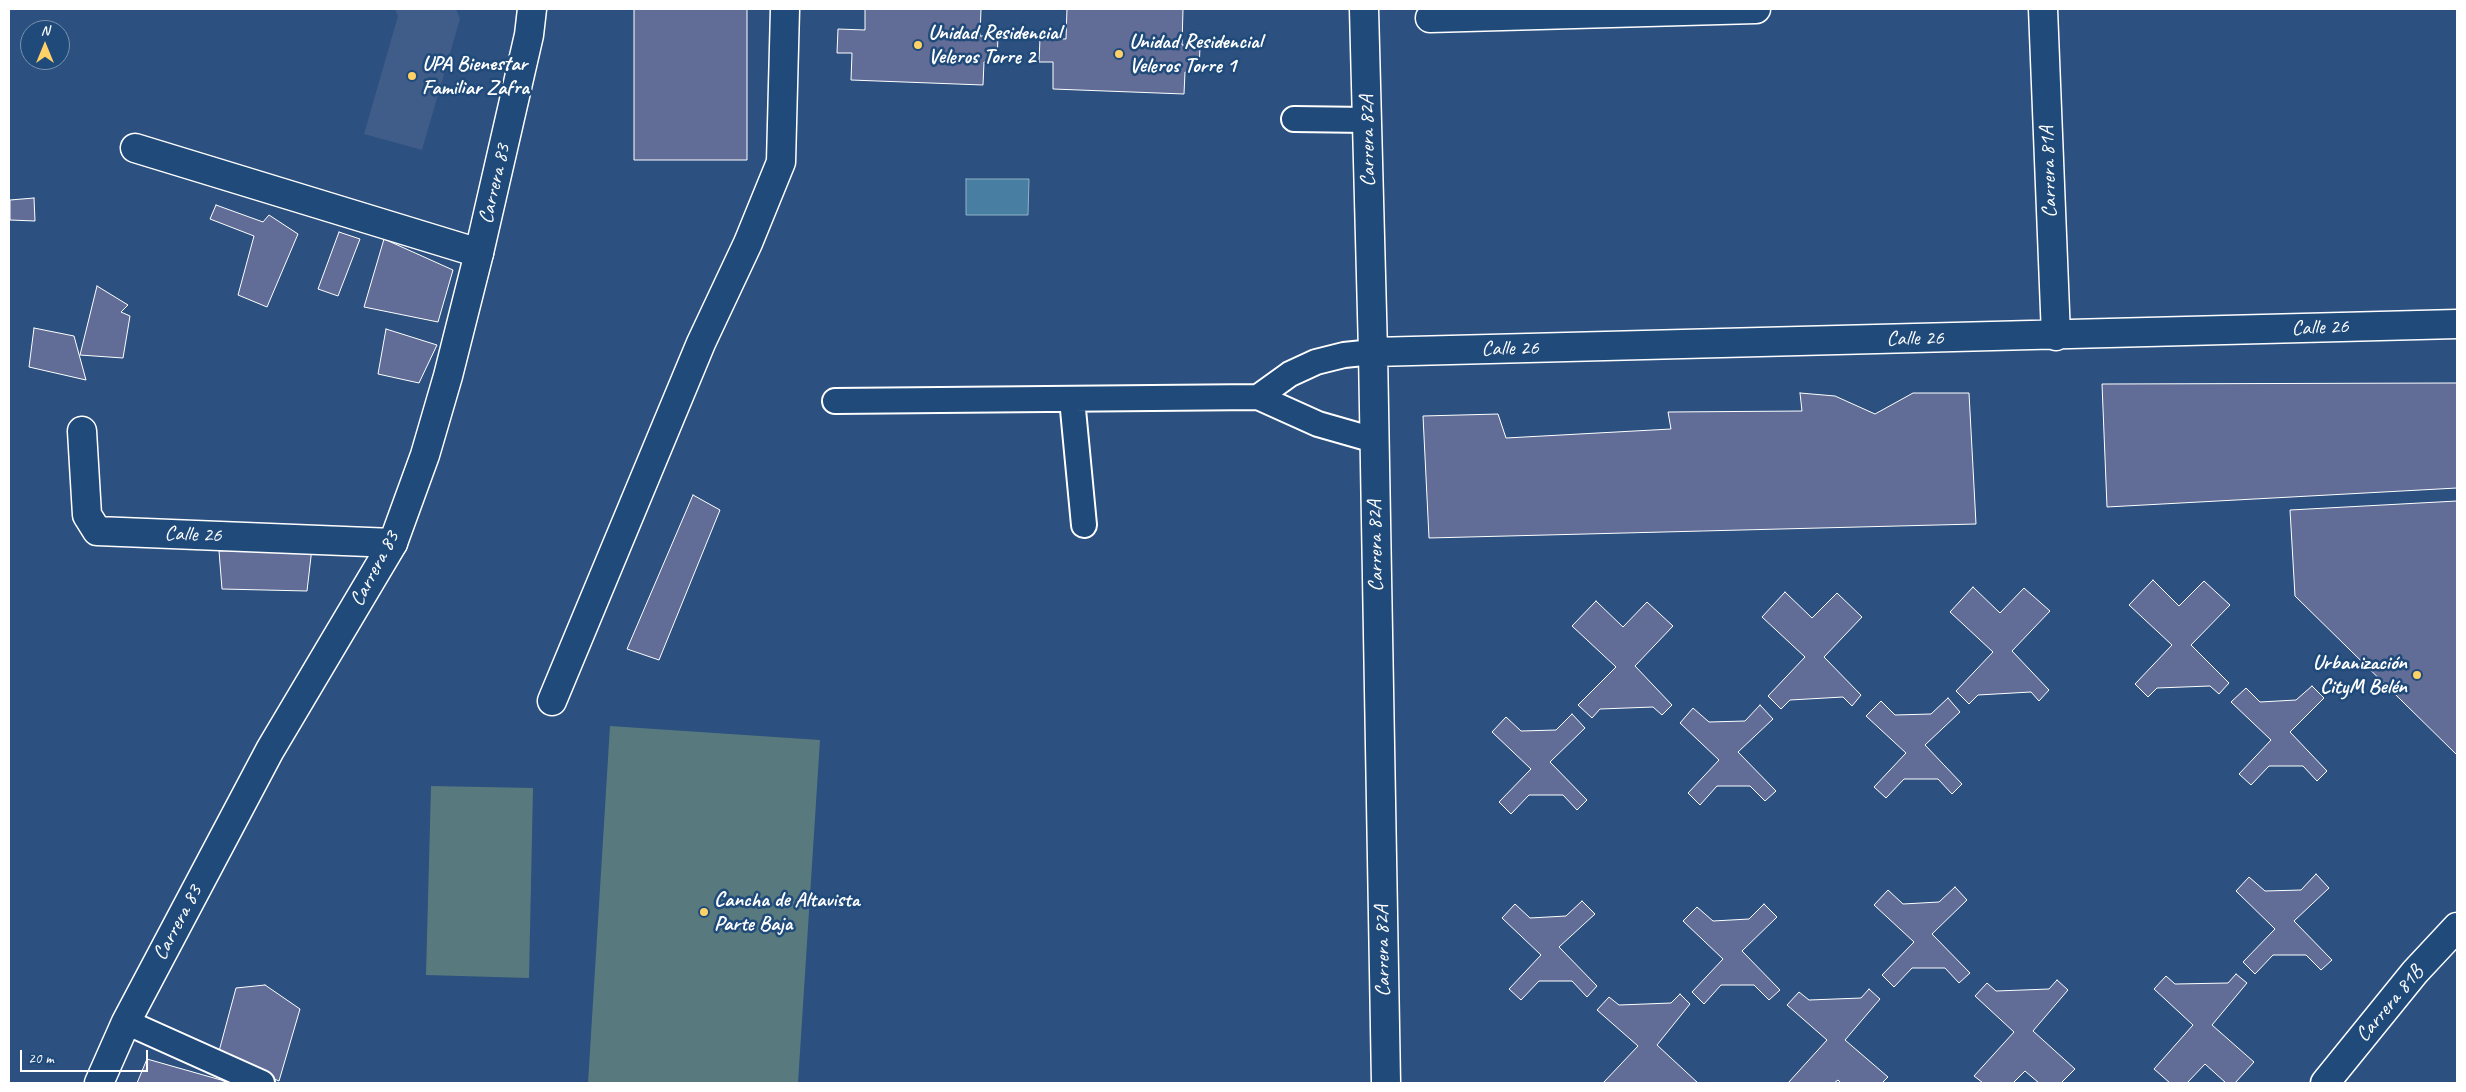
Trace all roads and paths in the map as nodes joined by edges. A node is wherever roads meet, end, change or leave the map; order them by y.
1 (532, 9) edge
2 (785, 9) edge
3 (1364, 9) edge
4 (1756, 9) edge
5 (2043, 9) edge
6 (1430, 18) dead end
7 (1294, 120) dead end
8 (1367, 120) junction
9 (135, 148) dead end
10 (479, 253) junction
11 (2457, 324) edge
12 (2056, 336) junction
13 (1373, 352) junction
14 (1258, 397) junction
15 (1072, 399) junction
16 (835, 401) dead end
17 (82, 431) dead end
18 (1374, 440) junction
19 (1084, 525) dead end
20 (392, 543) junction
21 (552, 701) dead end
22 (2457, 927) edge
23 (126, 1022) junction
24 (99, 1083) edge
25 (262, 1083) edge
26 (1386, 1083) edge
27 (2325, 1083) edge

1 - 10 street, Carrera 83
2 - 21 street
3 - 8 street, Carrera 82A
4 - 6 street
5 - 12 street, Carrera 81A
7 - 8 lane
8 - 13 street, Carrera 82A
9 - 10 street
10 - 20 street, Carrera 83
11 - 12 street, Calle 26
12 - 13 street, Calle 26
13 - 14 lane
13 - 18 street, Carrera 82A
14 - 15 lane
14 - 18 lane
15 - 16 lane
15 - 19 lane
17 - 20 street, Calle 26
18 - 26 street, Carrera 82A
20 - 23 street, Carrera 83
22 - 27 street, Carrera 81B
23 - 24 street, Carrera 83
23 - 25 lane

